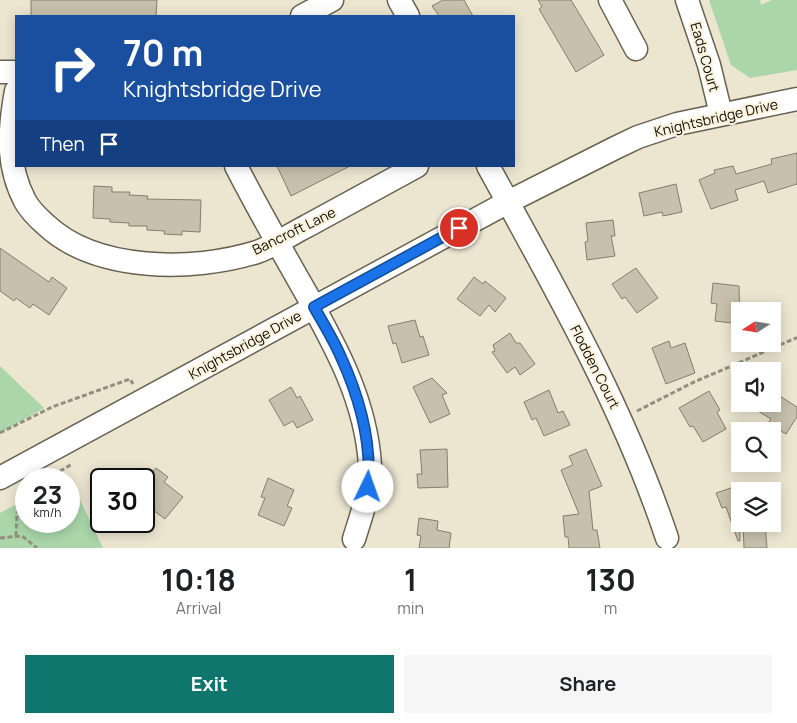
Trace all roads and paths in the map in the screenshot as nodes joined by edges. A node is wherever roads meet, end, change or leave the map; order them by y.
1 (332, 0) edge
2 (399, 0) edge
3 (610, 0) edge
4 (687, 0) edge
5 (304, 15) edge
6 (407, 15) edge
7 (636, 49) dead end
8 (0, 72) edge
9 (15, 72) edge
10 (15, 97) edge
11 (797, 99) edge
12 (721, 114) junction
13 (237, 167) edge
14 (415, 167) edge
15 (489, 167) edge
16 (508, 202) junction
17 (277, 241) junction
18 (314, 307) junction
19 (797, 339) edge
20 (621, 419) junction
21 (0, 478) edge
22 (16, 533) edge
23 (16, 536) junction
24 (0, 538) edge
25 (667, 538) dead end
26 (354, 539) dead end
27 (37, 548) edge

1 - 5 street
2 - 6 street
3 - 7 street
4 - 12 street, Eads Court
8 - 9 street
10 - 17 street, Bancroft Lane
11 - 12 street, Knightsbridge Drive
12 - 16 street, Knightsbridge Drive
13 - 17 street
14 - 17 street, Bancroft Lane
15 - 16 street, Flodden Court
16 - 18 street, Knightsbridge Drive
16 - 20 street, Flodden Court
17 - 18 street
18 - 21 street, Knightsbridge Drive
18 - 26 street
19 - 20 path
20 - 25 street, Flodden Court
22 - 23 path
23 - 24 path
23 - 27 path

